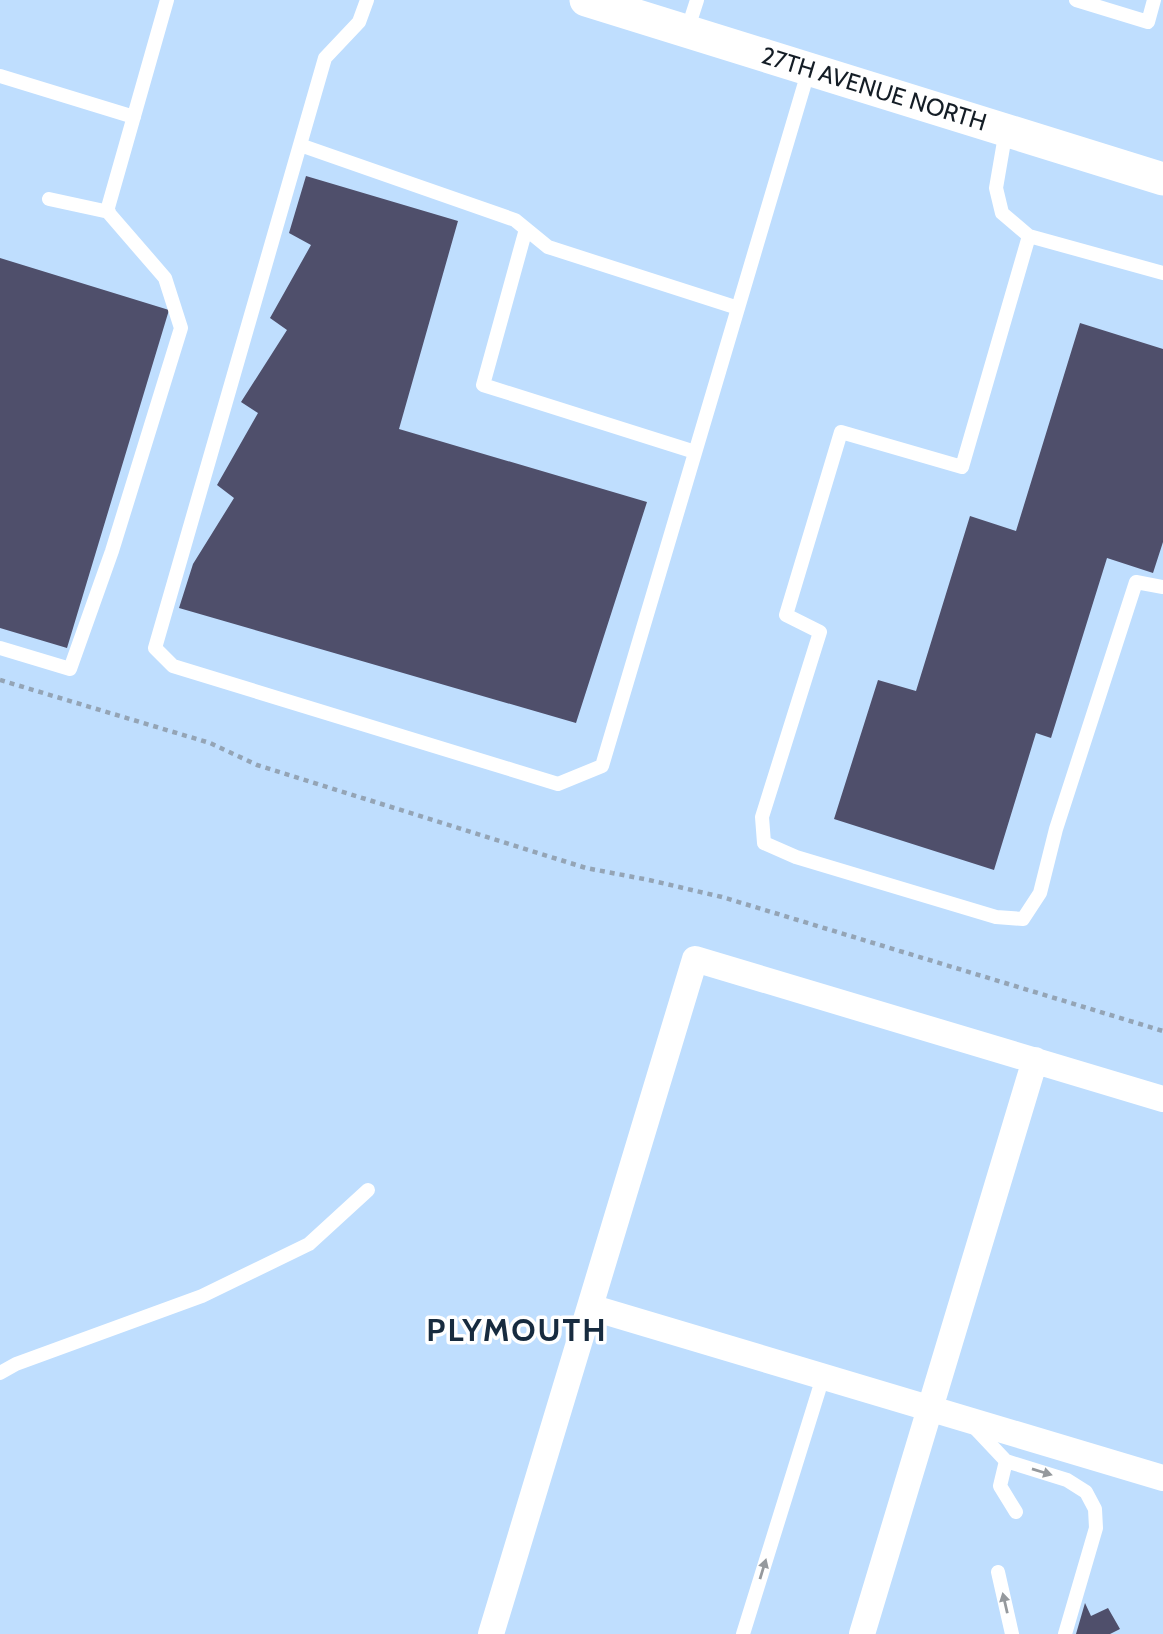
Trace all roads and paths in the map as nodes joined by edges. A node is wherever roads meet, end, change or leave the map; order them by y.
1 (167, 0) edge
2 (367, 0) edge
3 (586, 0) edge
4 (1076, 0) edge
5 (1154, 0) edge
6 (692, 15) edge
7 (809, 69) junction
8 (0, 76) edge
9 (134, 117) junction
10 (1006, 130) junction
11 (300, 145) junction
12 (1163, 179) edge
13 (49, 199) dead end
14 (108, 212) junction
15 (526, 229) junction
16 (1029, 236) junction
17 (1163, 273) edge
18 (738, 308) junction
19 (695, 452) junction
20 (1163, 587) edge
21 (0, 648) edge
22 (0, 680) edge
23 (1163, 1031) edge
24 (1035, 1060) junction
25 (1163, 1099) edge
26 (368, 1190) dead end
27 (590, 1307) junction
28 (0, 1373) edge
29 (822, 1377) junction
30 (932, 1409) junction
31 (969, 1420) junction
32 (1006, 1461) junction
33 (1163, 1478) edge
34 (1016, 1512) dead end
35 (998, 1572) dead end
36 (491, 1634) edge
37 (743, 1634) edge
38 (862, 1634) edge
39 (1012, 1634) edge
40 (1065, 1634) edge

1 - 9 lane
2 - 11 lane
3 - 6 street, 27TH AVENUE NORTH
4 - 5 lane
6 - 7 street, 27TH AVENUE NORTH
7 - 10 street, 27TH AVENUE NORTH
7 - 18 lane
8 - 9 lane
9 - 14 lane
10 - 12 street, 27TH AVENUE NORTH
10 - 16 lane
11 - 15 lane
11 - 19 lane
13 - 14 lane
14 - 21 lane
15 - 18 lane
15 - 19 lane
16 - 17 lane
16 - 20 lane
18 - 19 lane
22 - 23 path
24 - 25 street
24 - 27 street
24 - 30 street
26 - 28 lane
27 - 29 street
27 - 36 street
29 - 30 street
37 -> 29 lane
30 - 31 street
30 - 38 street
31 - 32 lane
31 - 33 street
32 - 34 lane
32 -> 40 lane
39 -> 35 lane

